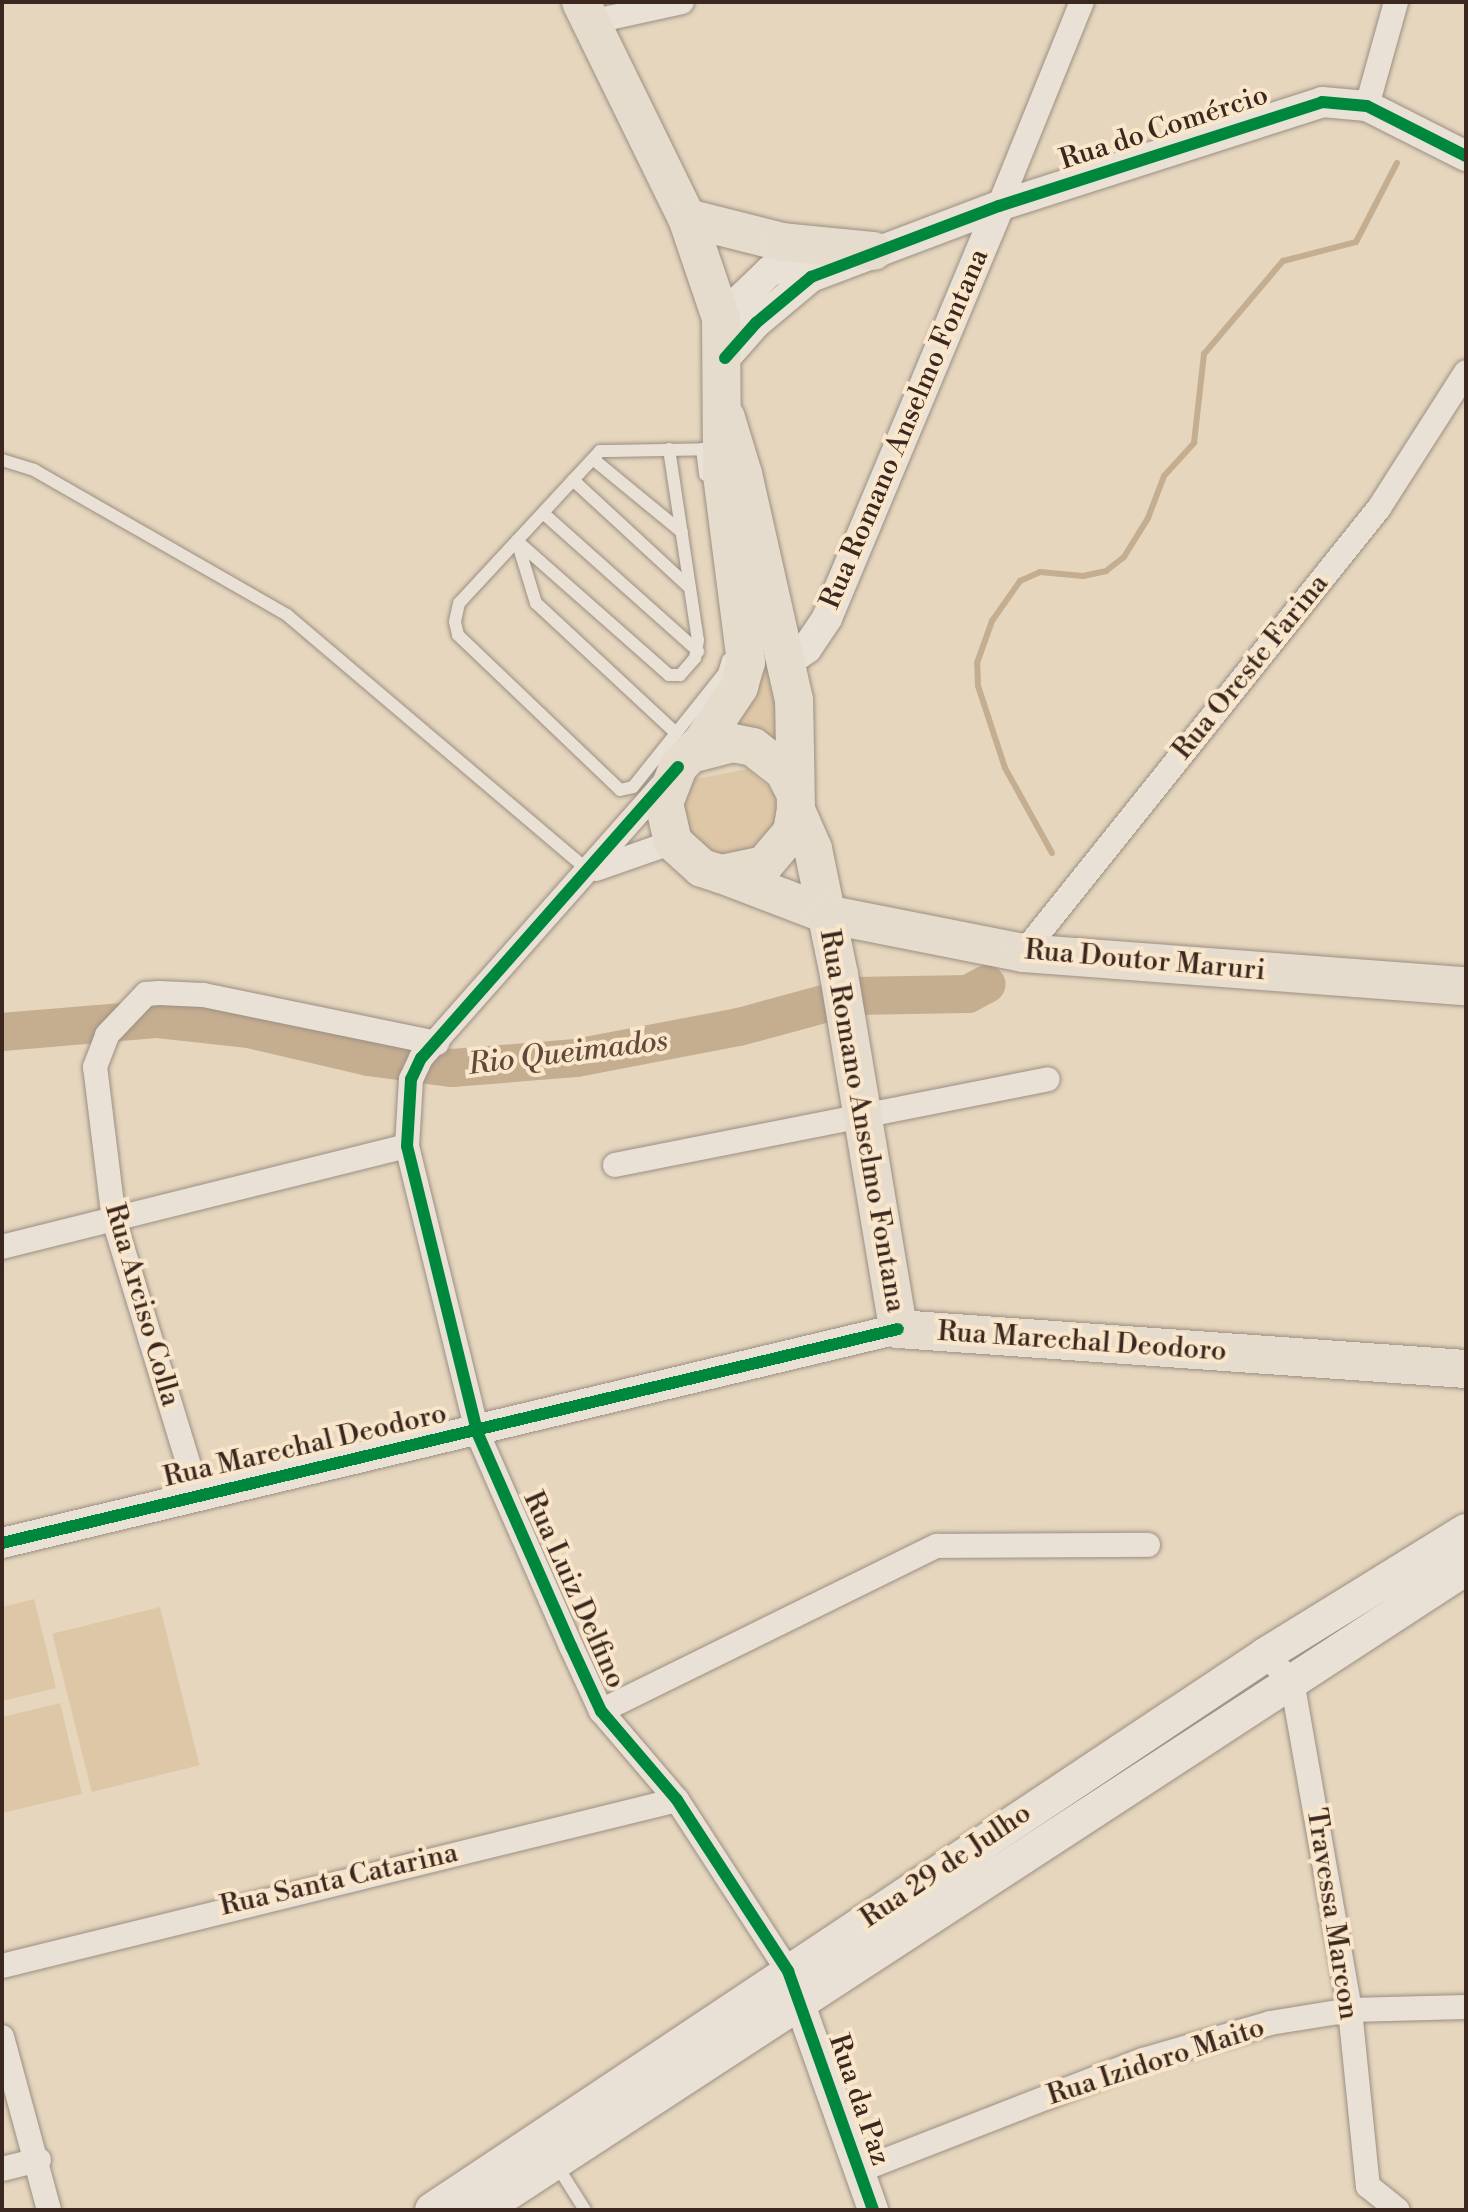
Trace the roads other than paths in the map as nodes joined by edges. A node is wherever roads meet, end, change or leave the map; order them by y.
1 (682, 2) edge
2 (1082, 2) edge
3 (1396, 2) edge
4 (586, 12) edge
5 (1367, 106) junction
6 (1466, 156) edge
7 (999, 206) junction
8 (687, 218) junction
9 (874, 251) junction
10 (721, 318) junction
11 (725, 358) junction
12 (1466, 372) edge
13 (717, 439) junction
14 (669, 449) junction
15 (593, 459) junction
16 (2, 460) edge
17 (573, 480) junction
18 (707, 493) dead end
19 (543, 513) junction
20 (682, 532) junction
21 (517, 541) junction
22 (690, 588) junction
23 (698, 651) junction
24 (752, 656) junction
25 (683, 751) junction
26 (794, 800) junction
27 (673, 842) junction
28 (590, 872) junction
29 (721, 874) junction
30 (826, 914) junction
31 (1023, 953) junction
32 (1466, 986) edge
33 (423, 1060) junction
34 (1048, 1079) dead end
35 (864, 1116) junction
36 (407, 1146) junction
37 (615, 1165) dead end
38 (114, 1221) junction
39 (2, 1247) edge
40 (898, 1329) junction
41 (1466, 1369) edge
42 (477, 1432) junction
43 (198, 1495) junction
44 (1466, 1531) edge
45 (2, 1543) edge
46 (1148, 1545) dead end
47 (1466, 1568) edge
48 (1265, 1655) junction
49 (1292, 1681) junction
50 (601, 1711) junction
51 (677, 1800) junction
52 (2, 1966) edge
53 (788, 1971) junction
54 (800, 2005) junction
55 (1466, 2007) edge
56 (1350, 2010) junction
57 (2, 2037) edge
58 (546, 2150) junction
59 (39, 2160) junction
60 (2, 2169) edge
61 (858, 2171) junction
62 (49, 2210) edge
63 (432, 2210) edge
64 (482, 2210) edge
65 (585, 2210) edge
66 (873, 2210) edge
67 (1398, 2210) edge

1 - 4 street
2 - 7 street, Rua Romano Anselmo Fontana
3 - 5 street
4 - 8 main road
5 - 6 street, Rua do Comércio
5 - 7 street, Rua do Comércio
7 - 9 street, Rua do Comércio
7 - 24 street, Rua Romano Anselmo Fontana
8 - 9 main road
8 - 10 main road
9 - 10 street
9 - 11 street
10 - 11 main road
11 - 13 main road
12 - 31 street, Rua Oreste Farina
13 - 14 lane
13 - 18 lane
13 - 24 main road
14 - 15 lane
14 - 20 lane
15 - 17 lane
15 - 20 lane
16 - 28 lane
17 - 19 lane
17 - 22 lane
19 - 21 lane
19 - 23 lane
20 - 22 lane
21 - 23 lane
21 - 25 lane
21 - 25 lane
22 - 23 lane
24 - 25 main road
24 - 26 main road
25 - 26 main road
25 - 27 main road
25 - 28 street
26 - 29 main road
26 - 30 main road
27 - 28 street
27 - 29 main road
28 - 33 street
29 - 30 main road, Rua Doutor Maruri
30 - 31 main road, Rua Doutor Maruri
30 - 35 main road, Rua Romano Anselmo Fontana
31 - 32 main road, Rua Doutor Maruri
33 - 36 street, Rua Luiz Delfino
33 - 38 street, Rua Arciso Colla
34 - 35 street
35 - 37 street
35 - 40 main road, Rua Romano Anselmo Fontana
36 - 38 street
36 - 42 street, Rua Luiz Delfino
38 - 39 street
38 - 43 street, Rua Arciso Colla
40 - 41 main road, Rua Marechal Deodoro
40 - 42 street, Rua Marechal Deodoro
42 - 43 street, Rua Marechal Deodoro
42 - 50 street, Rua Luiz Delfino
43 - 45 street, Rua Marechal Deodoro
44 - 48 main road, Rua 29 de Julho
46 - 50 street
47 - 49 main road, Rua 29 de Julho
48 - 49 street
48 - 53 main road, Rua 29 de Julho
49 - 54 main road, Rua 29 de Julho
49 - 56 street, Travessa Marcon
50 - 51 street, Rua Luiz Delfino
51 - 52 street, Rua Santa Catarina
51 - 53 street, Rua Luiz Delfino
53 - 54 street, Rua Luiz Delfino
53 - 58 main road, Rua 29 de Julho
54 - 58 main road, Rua 29 de Julho
54 - 61 street, Rua da Paz
55 - 56 street, Rua Izidoro Maito
56 - 61 street, Rua Izidoro Maito
56 - 67 street, Travessa Marcon
57 - 59 street
58 - 63 main road, Rua 29 de Julho
58 - 64 main road, Rua 29 de Julho
58 - 65 lane
59 - 60 street
59 - 62 street
61 - 66 street, Rua da Paz

